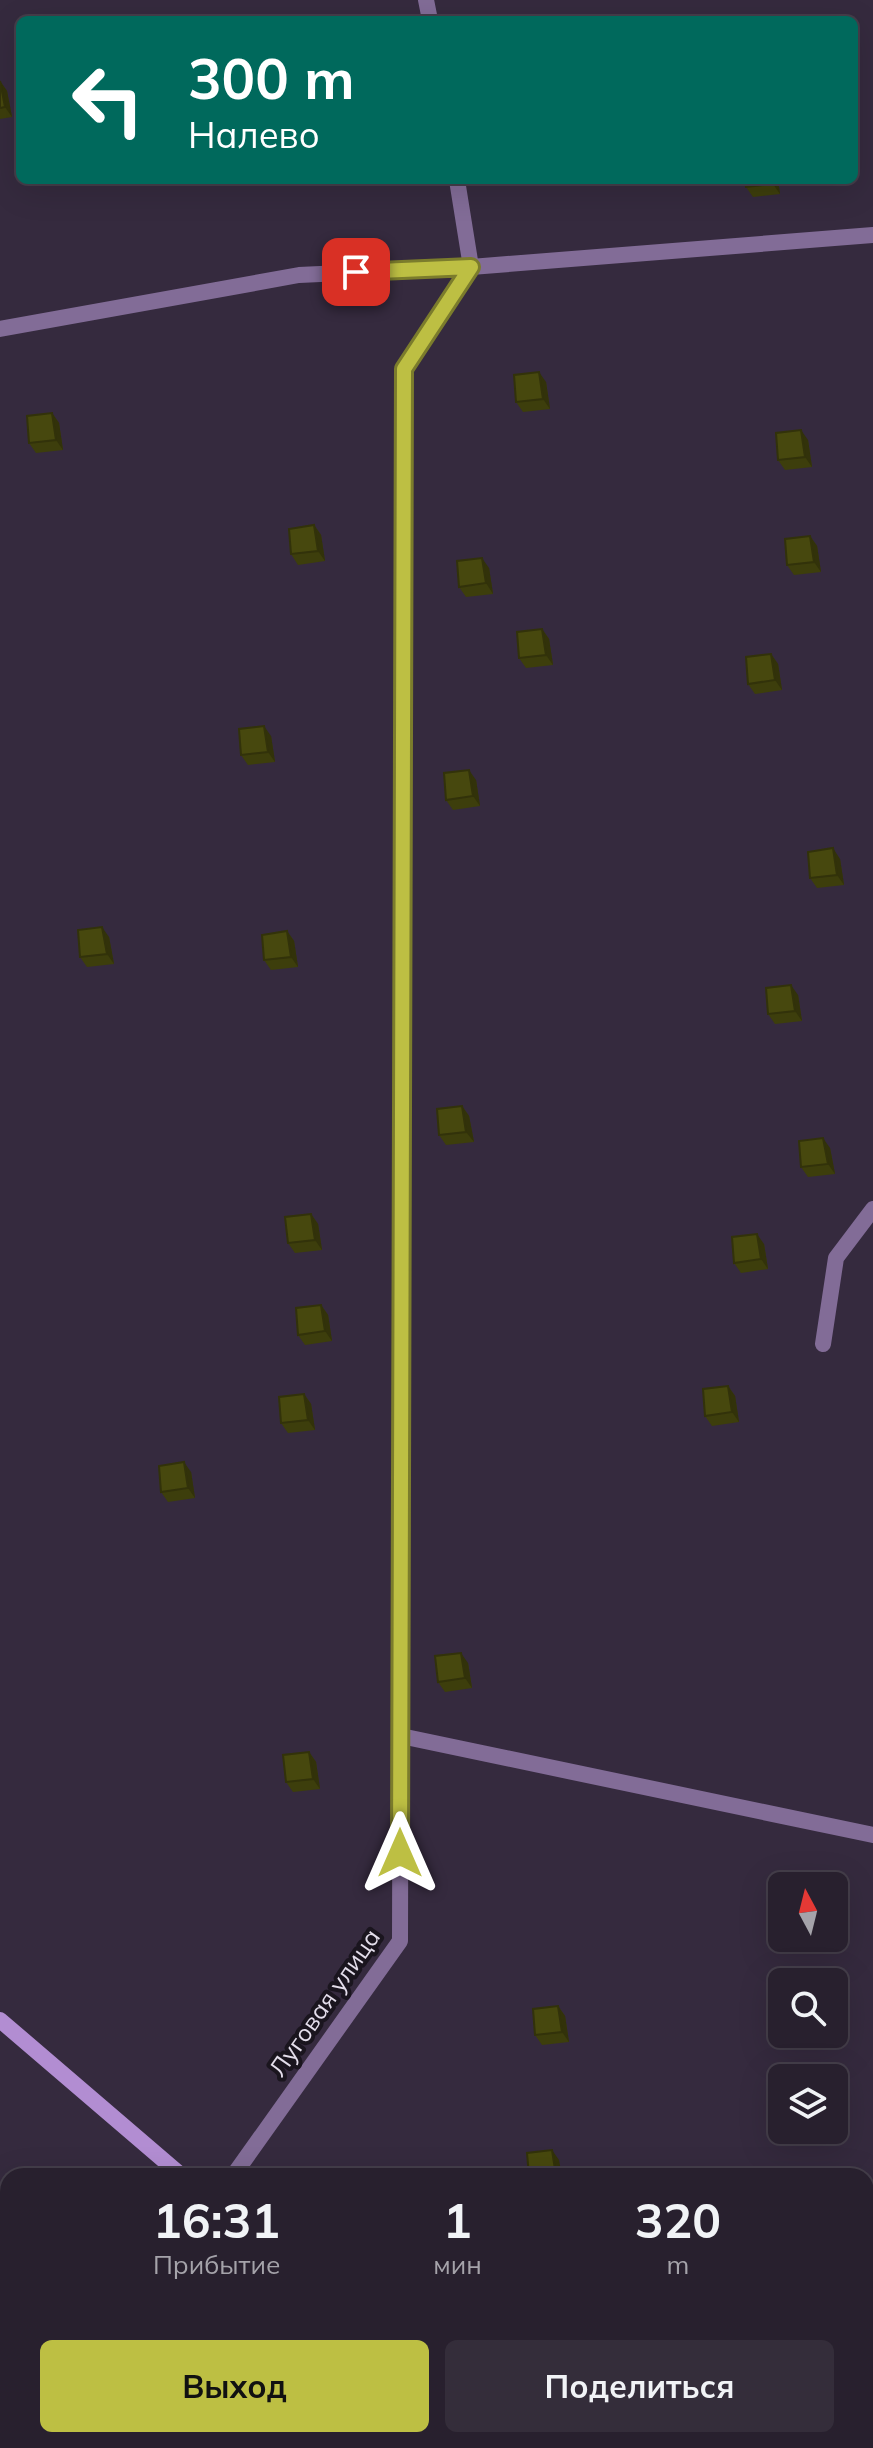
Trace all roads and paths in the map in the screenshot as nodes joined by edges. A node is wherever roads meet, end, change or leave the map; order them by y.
1 (458, 184) edge
2 (873, 235) edge
3 (471, 267) junction
4 (0, 329) edge
5 (873, 1209) edge
6 (823, 1344) dead end
7 (401, 1736) junction
8 (873, 1835) edge
9 (0, 2020) edge
10 (173, 2168) edge
11 (239, 2168) edge

1 - 3 street
2 - 3 street
3 - 4 street
3 - 7 street, Луговая улица
5 - 6 street
7 - 8 street
7 - 11 street, Луговая улица
9 - 10 main road

